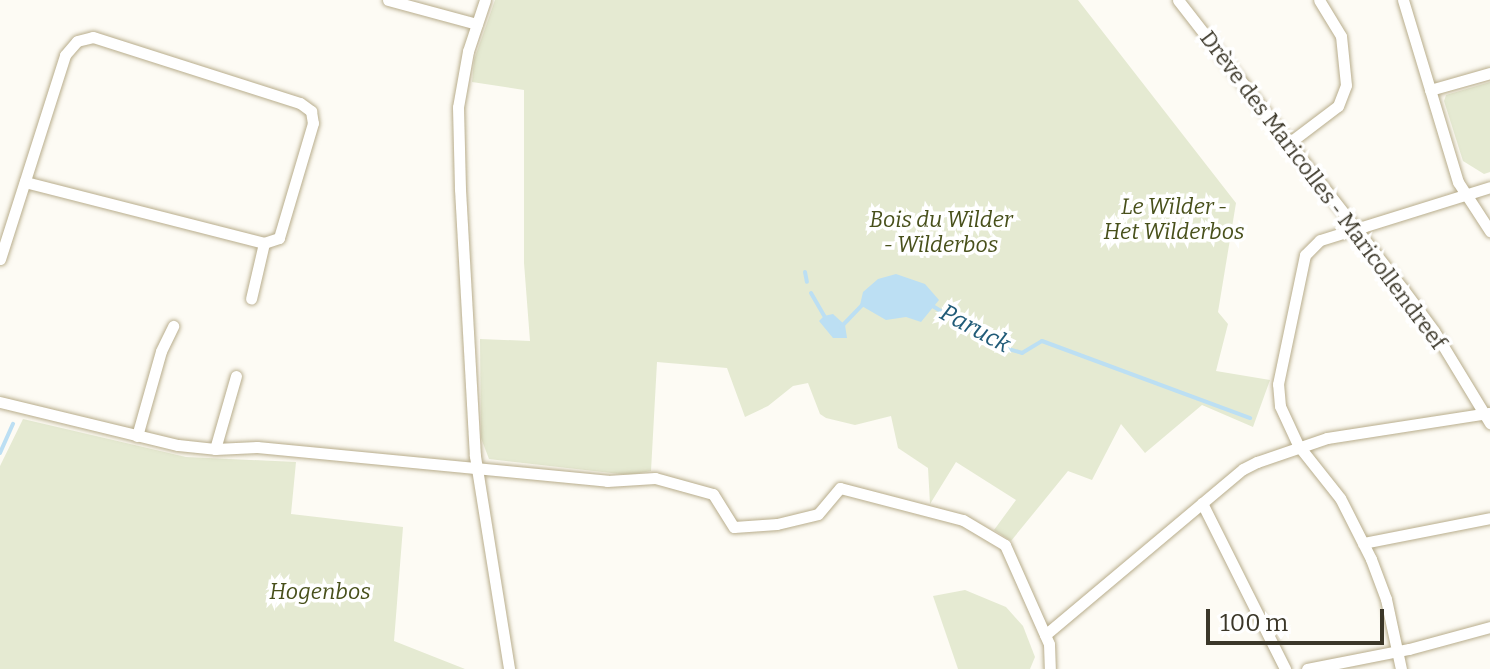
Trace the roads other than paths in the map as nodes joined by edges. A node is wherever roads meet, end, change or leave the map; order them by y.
1 (388, 0) edge
2 (485, 0) edge
3 (1178, 0) edge
4 (1319, 0) edge
5 (1403, 0) edge
6 (477, 24) junction
7 (1490, 73) edge
8 (1430, 90) junction
9 (1289, 143) junction
10 (25, 182) junction
11 (1490, 187) edge
12 (1466, 193) junction
13 (1355, 227) junction
14 (1490, 231) edge
15 (264, 243) junction
16 (0, 259) edge
17 (251, 299) dead end
18 (173, 326) dead end
19 (236, 376) dead end
20 (0, 402) edge
21 (1488, 416) edge
22 (137, 436) junction
23 (1298, 445) junction
24 (215, 449) junction
25 (476, 468) junction
26 (1202, 503) junction
27 (1490, 518) edge
28 (1363, 543) junction
29 (1490, 627) edge
30 (1045, 635) junction
31 (1397, 651) junction
32 (509, 669) edge
33 (1050, 669) edge
34 (1285, 669) edge
35 (1307, 669) edge
36 (1401, 669) edge

1 - 6 street
2 - 6 street
3 - 9 street, Drève des Maricolles - Maricollendreef
4 - 9 street
5 - 8 street
6 - 25 street
7 - 8 street
8 - 12 street
9 - 13 street, Drève des Maricolles - Maricollendreef
10 - 15 street
10 - 15 street
10 - 16 street
11 - 12 street
12 - 13 street
12 - 14 street
13 - 21 street, Drève des Maricolles - Maricollendreef
13 - 23 street
15 - 17 street
18 - 22 street
19 - 24 street
20 - 22 street
21 - 23 street
22 - 24 street
23 - 26 street
23 - 28 street
24 - 25 street
25 - 30 street
25 - 32 street
26 - 30 street
26 - 34 street
27 - 28 street
28 - 31 street
29 - 31 street
30 - 33 street
31 - 35 street
31 - 36 street

